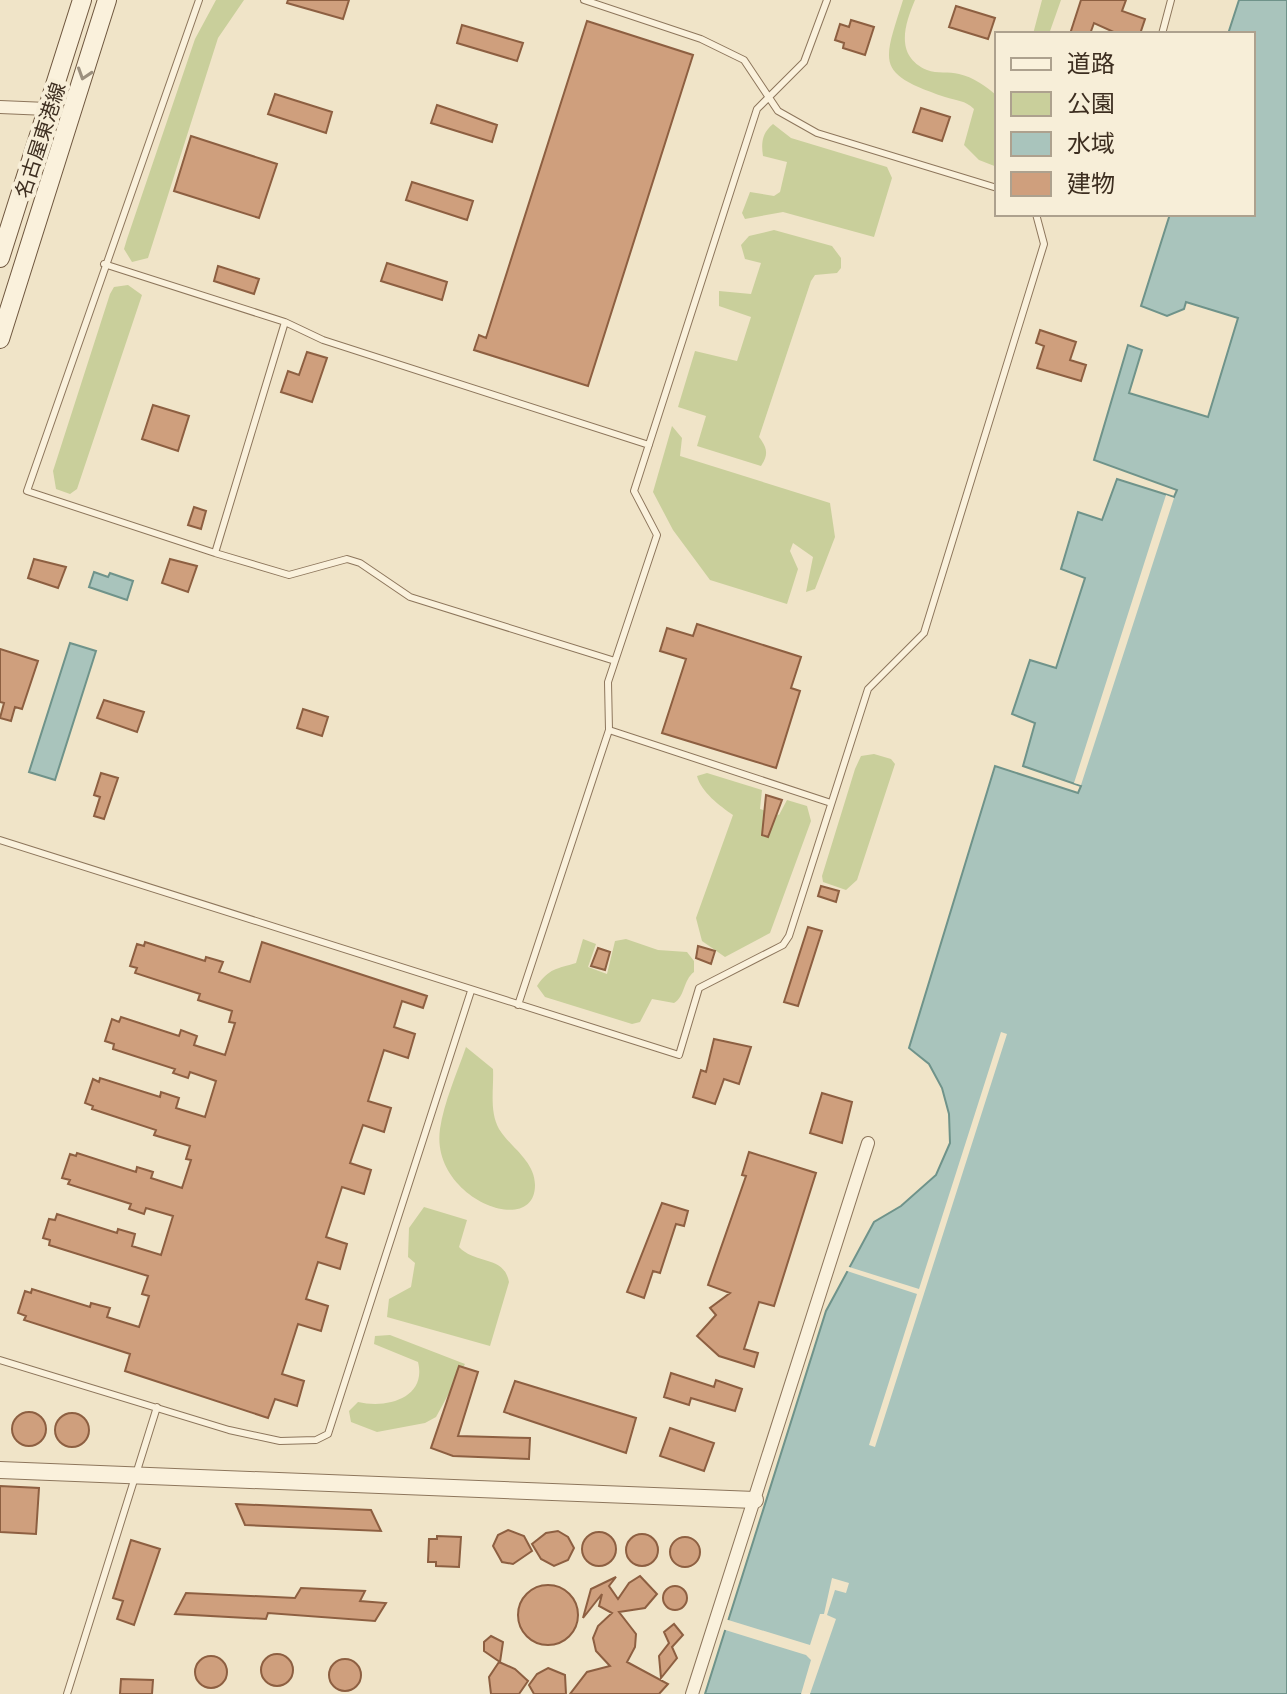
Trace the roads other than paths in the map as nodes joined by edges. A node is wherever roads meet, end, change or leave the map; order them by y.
1 (82, 0) edge
2 (107, 0) edge
3 (199, 0) edge
4 (584, 0) edge
5 (827, 0) edge
6 (1171, 0) edge
7 (1163, 32) edge
8 (770, 96) junction
9 (0, 107) edge
10 (47, 109) junction
11 (995, 187) edge
12 (1037, 216) edge
13 (0, 258) edge
14 (104, 264) junction
15 (285, 322) junction
16 (0, 339) edge
17 (649, 445) junction
18 (215, 553) junction
19 (615, 661) junction
20 (609, 730) junction
21 (831, 803) junction
22 (0, 840) edge
23 (471, 991) junction
24 (518, 1005) junction
25 (868, 1143) dead end
26 (0, 1360) edge
27 (157, 1407) junction
28 (0, 1470) edge
29 (135, 1476) junction
30 (755, 1500) junction
31 (67, 1694) edge
32 (692, 1694) edge

1 - 10 main road, 名古屋東港線
2 -> 16 main road, 名古屋東港線
3 - 14 lane
4 - 8 lane
5 - 8 lane
6 - 7 lane
8 - 11 lane
8 - 17 lane
9 - 10 street
10 - 13 main road, 名古屋東港線
12 - 21 lane
14 - 15 lane
14 - 18 lane
15 - 17 lane
15 - 18 lane
17 - 19 lane
18 - 19 lane
19 - 20 lane
20 - 21 lane
20 - 24 lane
21 - 24 lane
22 - 23 lane
23 - 24 lane
23 - 27 lane
25 - 30 street
26 - 27 lane
27 - 29 lane
28 - 29 street
29 - 30 street
29 - 31 lane
30 - 32 street

